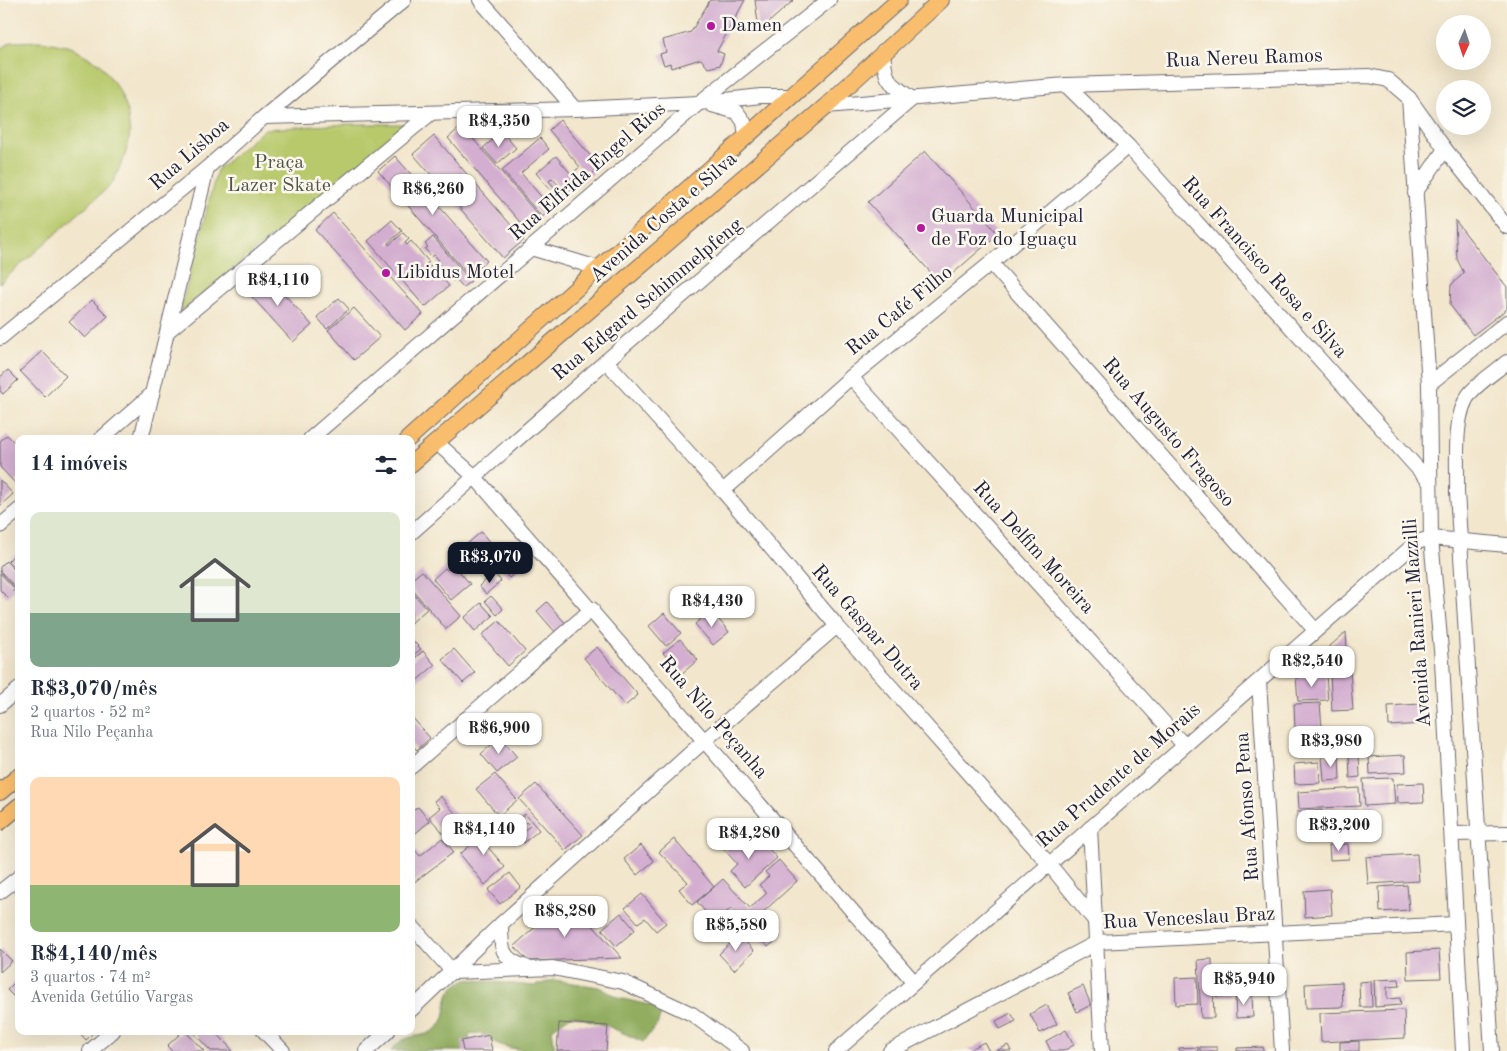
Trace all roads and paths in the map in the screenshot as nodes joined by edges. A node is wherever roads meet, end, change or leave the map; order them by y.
1 (404, 0) edge
2 (480, 0) edge
3 (829, 0) edge
4 (899, 0) edge
5 (941, 0) edge
6 (883, 51) junction
7 (1066, 85) junction
8 (790, 96) junction
9 (1409, 98) junction
10 (912, 99) junction
11 (699, 103) junction
12 (826, 106) junction
13 (575, 109) junction
14 (431, 113) junction
15 (264, 117) junction
16 (746, 136) junction
17 (1128, 146) junction
18 (1445, 149) junction
19 (207, 168) junction
20 (1415, 193) junction
21 (1507, 227) edge
22 (531, 248) junction
23 (991, 263) junction
24 (598, 268) junction
25 (1507, 322) edge
26 (169, 330) junction
27 (0, 338) edge
28 (606, 361) junction
29 (1507, 362) edge
30 (852, 377) junction
31 (1428, 384) junction
32 (152, 394) junction
33 (106, 435) edge
34 (142, 435) edge
35 (315, 435) edge
36 (412, 435) edge
37 (436, 442) junction
38 (415, 460) edge
39 (474, 476) junction
40 (1429, 481) junction
41 (723, 491) junction
42 (15, 513) edge
43 (0, 526) edge
44 (415, 529) edge
45 (1431, 538) junction
46 (1460, 541) junction
47 (1507, 546) edge
48 (592, 609) junction
49 (837, 626) junction
50 (1315, 630) junction
51 (1259, 681) junction
52 (15, 692) edge
53 (0, 705) edge
54 (705, 740) junction
55 (1184, 745) junction
56 (415, 764) edge
57 (15, 779) edge
58 (0, 792) edge
59 (15, 809) edge
60 (0, 822) edge
61 (1090, 828) junction
62 (1479, 833) junction
63 (1507, 833) edge
64 (1452, 834) junction
65 (1049, 864) junction
66 (15, 880) edge
67 (0, 892) edge
68 (1096, 922) junction
69 (501, 924) junction
70 (1455, 924) junction
71 (415, 929) edge
72 (1276, 934) junction
73 (1098, 942) junction
74 (529, 968) junction
75 (453, 972) junction
76 (914, 982) junction
77 (415, 1006) edge
78 (108, 1035) edge
79 (268, 1035) edge
80 (384, 1035) edge
81 (90, 1051) edge
82 (283, 1051) edge
83 (366, 1051) edge
84 (742, 1051) edge
85 (836, 1051) edge
86 (890, 1051) edge
87 (1102, 1051) edge
88 (1282, 1051) edge
89 (1463, 1051) edge
90 (1492, 1051) edge

1 - 15 street, Rua Lisboa
2 - 13 street
3 - 11 street, Rua Elfrida Engel Rios
4 - 8 main road, Avenida Costa e Silva
5 - 6 main road, Avenida Costa e Silva
6 - 10 street
6 - 12 main road, Avenida Costa e Silva
7 - 9 street, Rua Nereu Ramos
7 - 10 street, Rua Nereu Ramos
7 - 17 street, Rua Francisco Rosa e Silva
8 - 11 street
8 - 16 main road, Avenida Costa e Silva
9 - 18 street, Rua Nereu Ramos
9 - 20 street, Avenida Ranieri Mazzilli
10 - 12 street, Rua Nereu Ramos
10 - 28 street, Rua Edgard Schimmelpfeng
11 - 13 street
11 - 16 street
11 - 22 street, Rua Elfrida Engel Rios
12 - 37 main road, Avenida Costa e Silva
13 - 14 street
14 - 15 street
14 - 26 street
15 - 19 street, Rua Lisboa
16 - 24 main road, Avenida Costa e Silva
17 - 23 street, Rua Café Filho
17 - 40 street, Rua Francisco Rosa e Silva
18 - 20 street
18 - 21 street, Rua Nereu Ramos
19 - 26 street
19 - 27 street, Rua Lisboa
20 - 31 street, Avenida Ranieri Mazzilli
22 - 24 street
22 - 35 street, Rua Elfrida Engel Rios
23 - 30 street, Rua Café Filho
23 - 50 street, Rua Augusto Fragoso
24 - 36 main road, Avenida Costa e Silva
25 - 31 street
26 - 32 street
28 - 39 street, Rua Edgard Schimmelpfeng
28 - 41 street, Rua Gaspar Dutra
29 - 46 street
30 - 41 street, Rua Café Filho
30 - 55 street, Rua Delfim Moreira
31 - 40 street, Avenida Ranieri Mazzilli
32 - 33 street
32 - 34 street
37 - 38 main road, Avenida Costa e Silva
37 - 39 street, Rua Nilo Peçanha
39 - 44 street, Rua Edgard Schimmelpfeng
39 - 48 street, Rua Nilo Peçanha
40 - 45 street, Avenida Ranieri Mazzilli
41 - 49 street, Rua Gaspar Dutra
42 - 43 street
45 - 46 street
45 - 50 street, Rua Prudente de Morais
45 - 64 street, Avenida Ranieri Mazzilli
46 - 47 street
46 - 62 street
48 - 54 street, Rua Nilo Peçanha
48 - 56 street
49 - 54 street
49 - 65 street, Rua Gaspar Dutra
50 - 51 street, Rua Prudente de Morais
51 - 55 street, Rua Prudente de Morais
51 - 72 street, Rua Afonso Pena
52 - 53 street
54 - 69 street
54 - 76 street, Rua Nilo Peçanha
55 - 61 street, Rua Prudente de Morais
57 - 58 main road
59 - 60 main road
61 - 65 street, Rua Prudente de Morais
61 - 68 street
62 - 63 street
62 - 64 street
62 - 90 street
64 - 70 street, Avenida Ranieri Mazzilli
65 - 68 street, Rua Gaspar Dutra
65 - 76 street, Rua Prudente de Morais
66 - 67 street
68 - 73 street
69 - 74 street
69 - 75 street
70 - 72 street, Rua Venceslau Braz
70 - 89 street, Avenida Ranieri Mazzilli
71 - 75 street
72 - 73 street, Rua Venceslau Braz
72 - 88 street, Rua Afonso Pena
73 - 86 street, Rua Venceslau Braz
73 - 87 street
74 - 75 street
74 - 84 street
75 - 77 street
76 - 85 street, Rua Prudente de Morais
78 - 81 street
79 - 82 street
80 - 83 street

